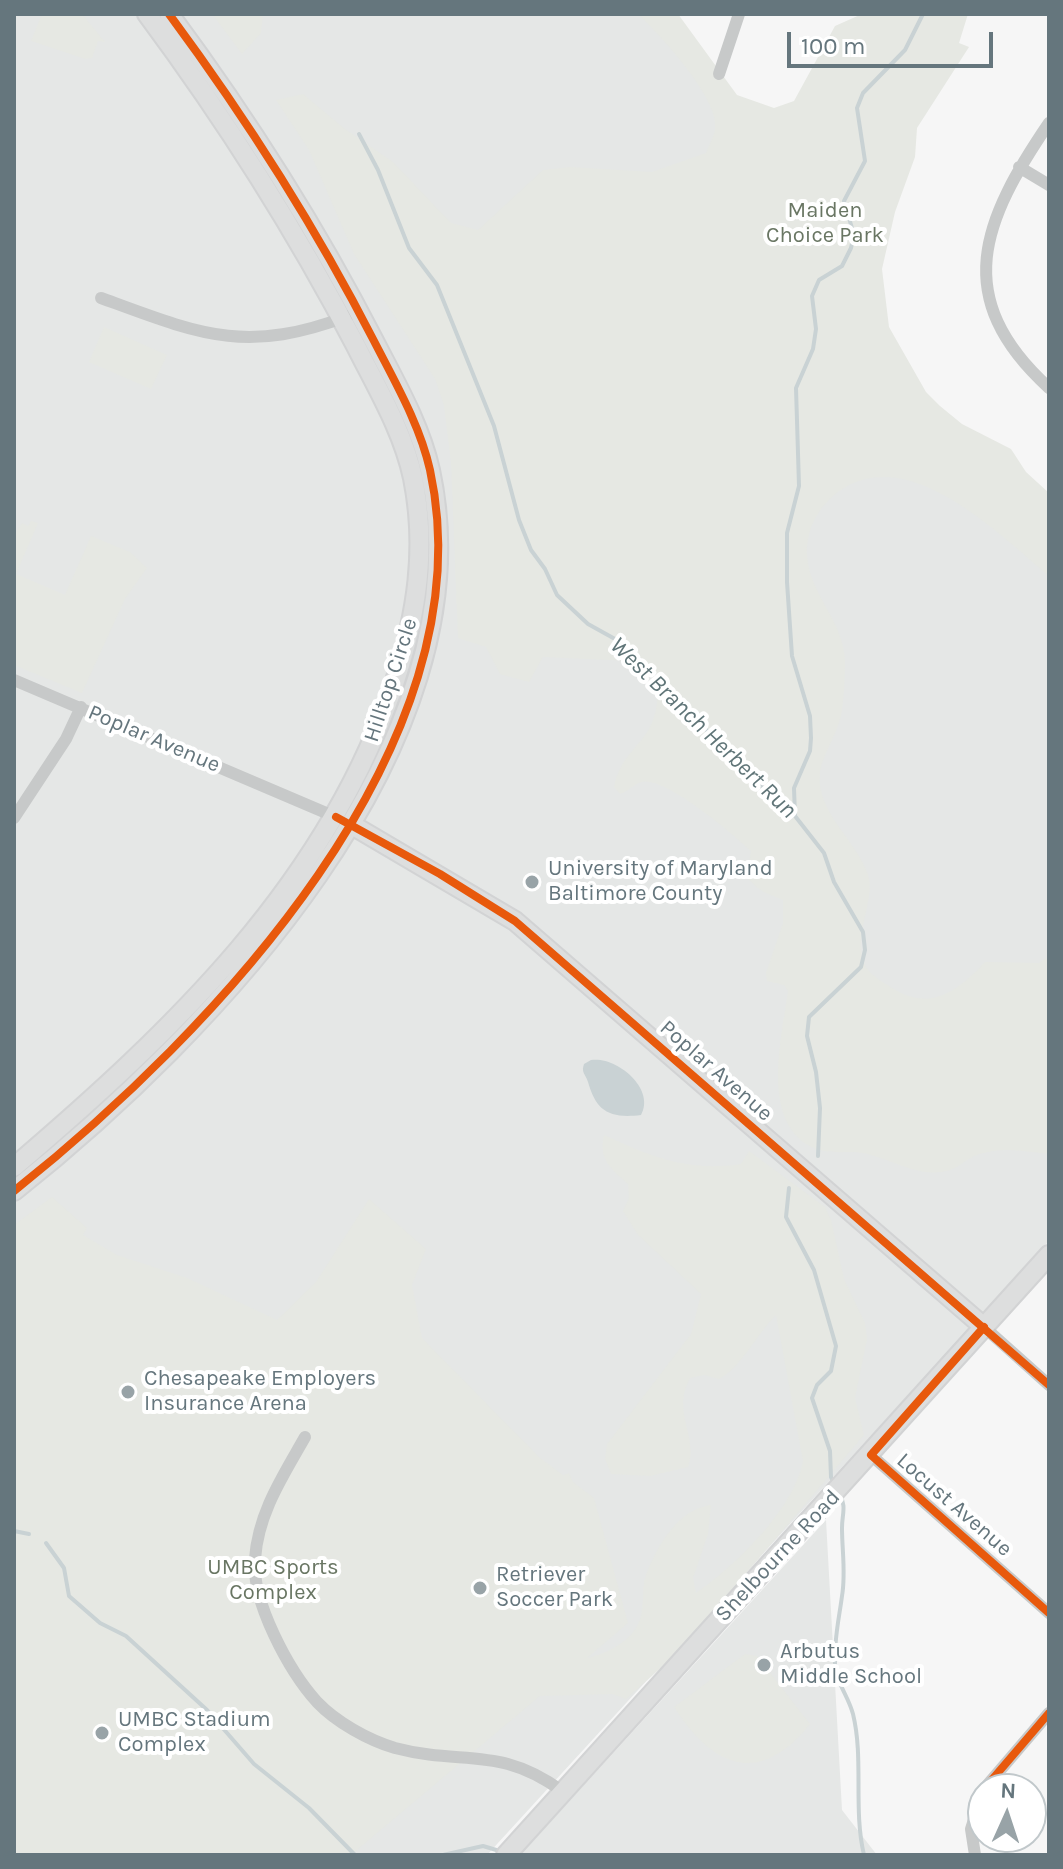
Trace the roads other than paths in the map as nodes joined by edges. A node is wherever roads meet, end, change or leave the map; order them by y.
1 (147, 14) edge
2 (169, 14) edge
3 (739, 14) edge
4 (719, 74) dead end
5 (1049, 123) edge
6 (1019, 167) junction
7 (1049, 185) edge
8 (101, 298) dead end
9 (350, 315) junction
10 (1049, 388) edge
11 (14, 680) edge
12 (81, 707) junction
13 (14, 818) edge
14 (344, 821) junction
15 (14, 1167) edge
16 (14, 1191) edge
17 (1049, 1255) edge
18 (984, 1327) junction
19 (1049, 1385) edge
20 (305, 1437) dead end
21 (871, 1455) junction
22 (1049, 1613) edge
23 (1049, 1713) edge
24 (998, 1773) edge
25 (562, 1791) junction
26 (511, 1849) edge

1 - 9 street, Hilltop Circle
2 - 9 street, Hilltop Circle
3 - 4 street
5 - 6 street
6 - 7 street
6 - 10 street
8 - 9 street
9 - 14 street, Hilltop Circle
11 - 12 street, Poplar Avenue
12 - 13 street
12 - 14 street, Poplar Avenue
14 - 15 street, Hilltop Circle
14 - 16 street, Hilltop Circle
14 - 18 street, Poplar Avenue
17 - 18 street, Shelbourne Road
18 - 19 street, Poplar Avenue
18 - 21 street, Shelbourne Road
20 - 25 street
21 - 22 street, Locust Avenue
21 - 25 street, Shelbourne Road
23 - 24 street
25 - 26 street, Shelbourne Road

